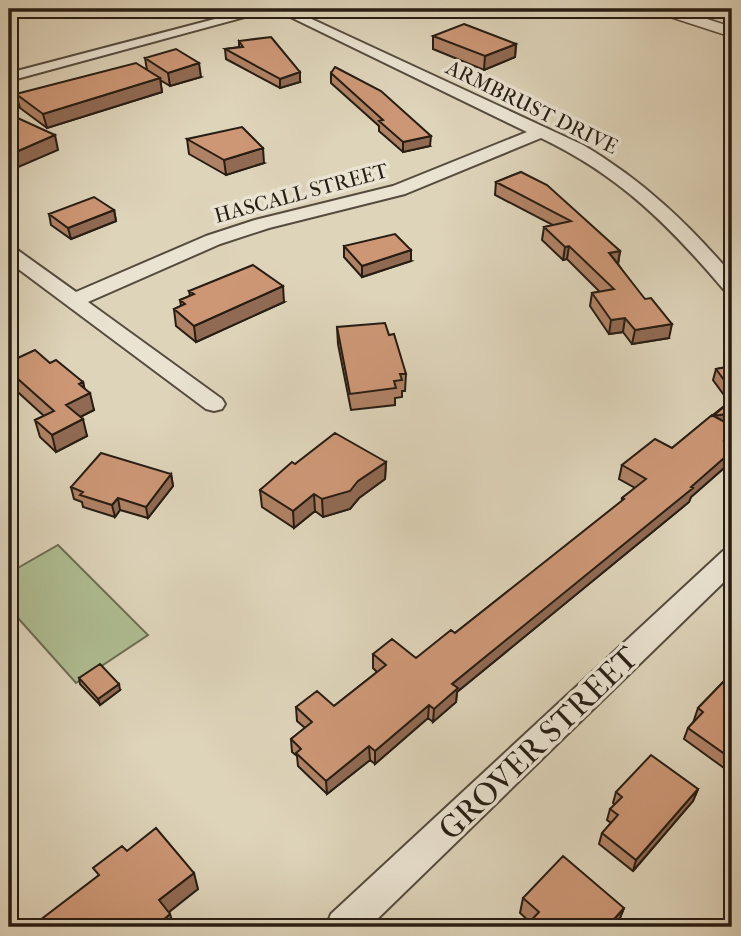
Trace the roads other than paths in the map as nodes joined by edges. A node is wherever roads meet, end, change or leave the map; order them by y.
1 (267, 9) edge
2 (280, 9) edge
3 (661, 9) edge
4 (732, 32) edge
5 (9, 77) edge
6 (541, 132) junction
7 (9, 253) edge
8 (732, 287) edge
9 (73, 301) junction
10 (214, 404) dead end
11 (732, 558) edge
12 (344, 927) edge

1 - 5 street
2 - 6 street, ARMBRUST DRIVE
3 - 4 street
6 - 8 street, ARMBRUST DRIVE
6 - 9 street, HASCALL STREET
7 - 9 street
9 - 10 street
11 - 12 street, GROVER STREET

